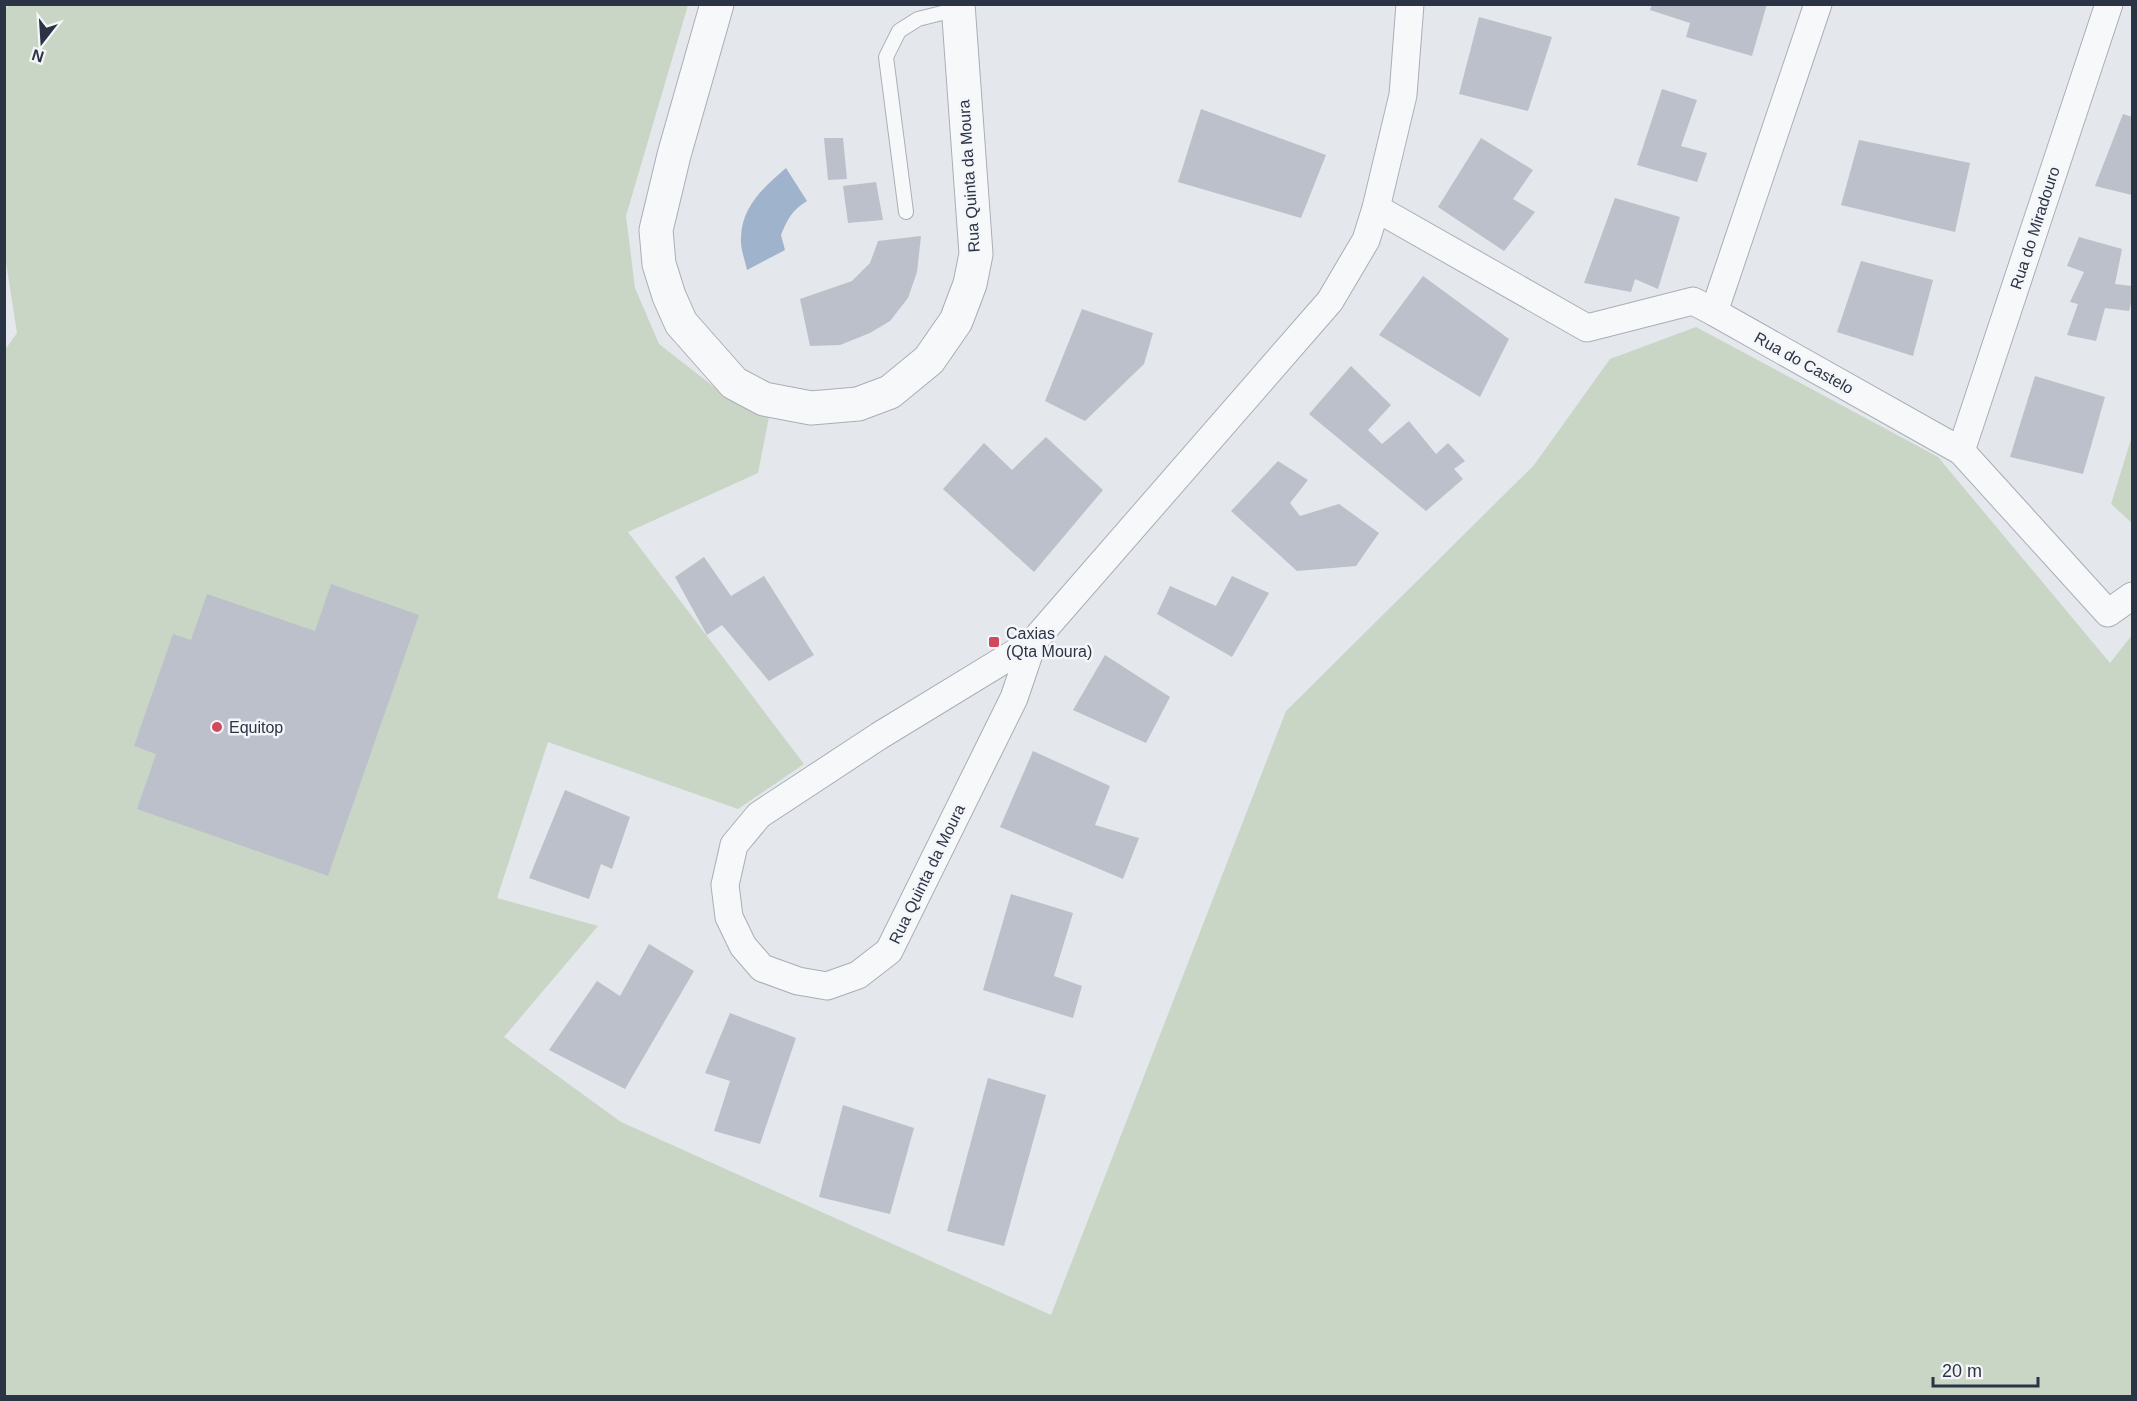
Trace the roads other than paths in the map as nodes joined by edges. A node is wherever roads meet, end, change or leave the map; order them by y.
1 (717, 4) edge
2 (1410, 4) edge
3 (1818, 4) edge
4 (2109, 4) edge
5 (958, 7) edge
6 (1377, 208) junction
7 (906, 212) dead end
8 (1714, 312) junction
9 (1961, 451) junction
10 (2133, 596) edge
11 (1033, 642) junction

1 - 5 street, Rua Quinta da Moura
2 - 6 street, Rua Quinta da Moura
3 - 8 street
4 - 9 street, Rua do Miradouro
5 - 7 lane
6 - 8 street, Rua do Castelo
6 - 11 street, Rua Quinta da Moura
8 - 9 street, Rua do Castelo
9 - 10 street, Rua do Castelo
11 - 11 street, Rua Quinta da Moura

